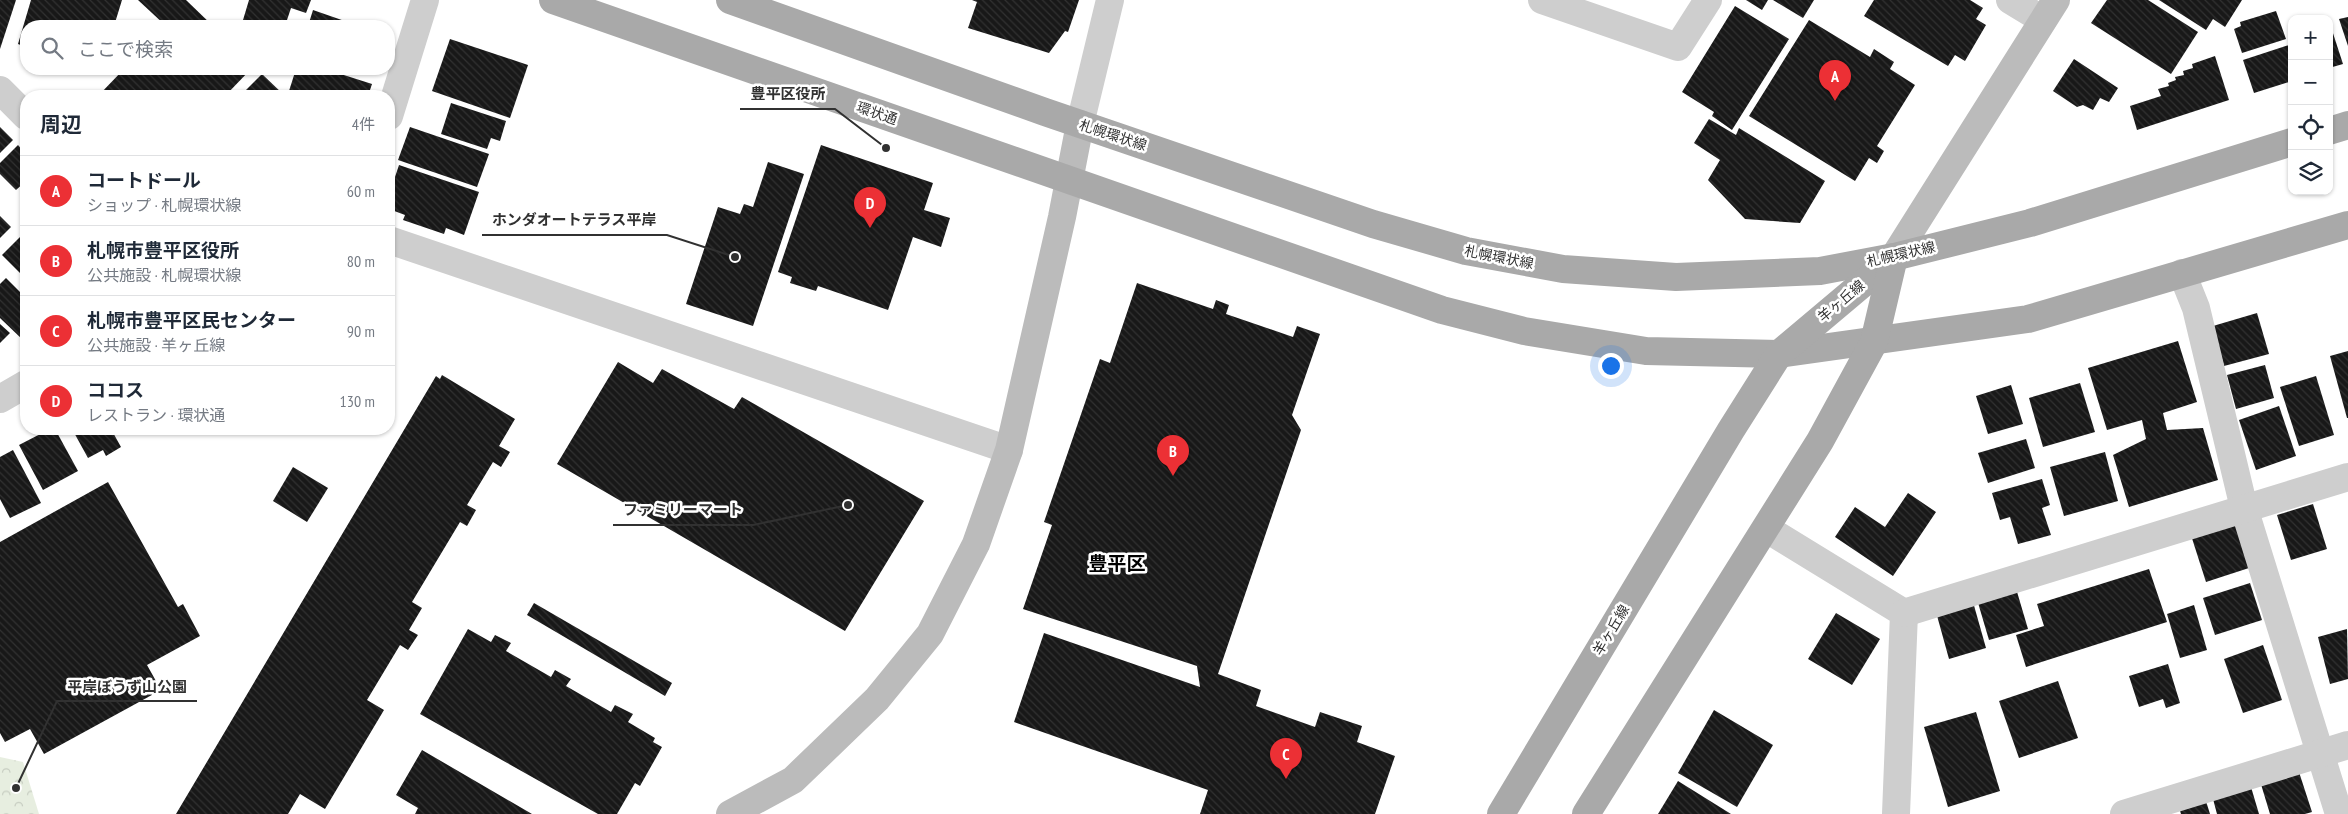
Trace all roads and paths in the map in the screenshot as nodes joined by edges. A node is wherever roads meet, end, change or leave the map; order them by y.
1 (425, 0) edge
2 (730, 0) edge
3 (1110, 0) edge
4 (1542, 0) edge
5 (1708, 0) edge
6 (2010, 0) edge
7 (562, 3) edge
8 (2049, 10) edge
9 (0, 90) edge
10 (395, 97) edge
11 (20, 110) edge
12 (1080, 124) junction
13 (2348, 125) edge
14 (2333, 130) edge
15 (2288, 143) edge
16 (1069, 180) junction
17 (2348, 225) edge
18 (395, 242) edge
19 (1894, 257) junction
20 (2182, 273) junction
21 (1874, 342) junction
22 (1779, 354) junction
23 (20, 387) edge
24 (0, 399) edge
25 (1008, 450) junction
26 (2348, 477) edge
27 (2244, 508) junction
28 (1767, 528) junction
29 (1904, 613) junction
30 (2348, 745) edge
31 (2320, 754) junction
32 (730, 814) edge
33 (1501, 814) edge
34 (1586, 814) edge
35 (1896, 814) edge
36 (2124, 814) edge
37 (2339, 814) edge

1 - 10 street
2 - 12 main road, 札幌環状線
3 - 12 street
4 - 5 street
6 - 8 street
7 - 16 main road, 環状通
8 - 19 street
9 - 11 street
12 - 16 street
12 - 19 main road, 札幌環状線
13 - 14 main road
15 - 19 main road, 札幌環状線
16 - 22 main road
16 - 25 street
17 - 20 main road
18 - 25 street
19 - 21 main road, 羊ヶ丘線
19 - 22 main road, 羊ヶ丘線
20 - 21 main road
20 - 27 street
21 - 22 main road
21 - 28 main road, 羊ヶ丘線
22 - 33 main road, 羊ヶ丘線
23 - 24 street
25 - 32 street
26 - 27 street
27 - 29 street
27 - 31 street
28 - 29 street
28 - 34 main road, 羊ヶ丘線
29 - 35 street
30 - 31 street
31 - 36 street
31 - 37 street

